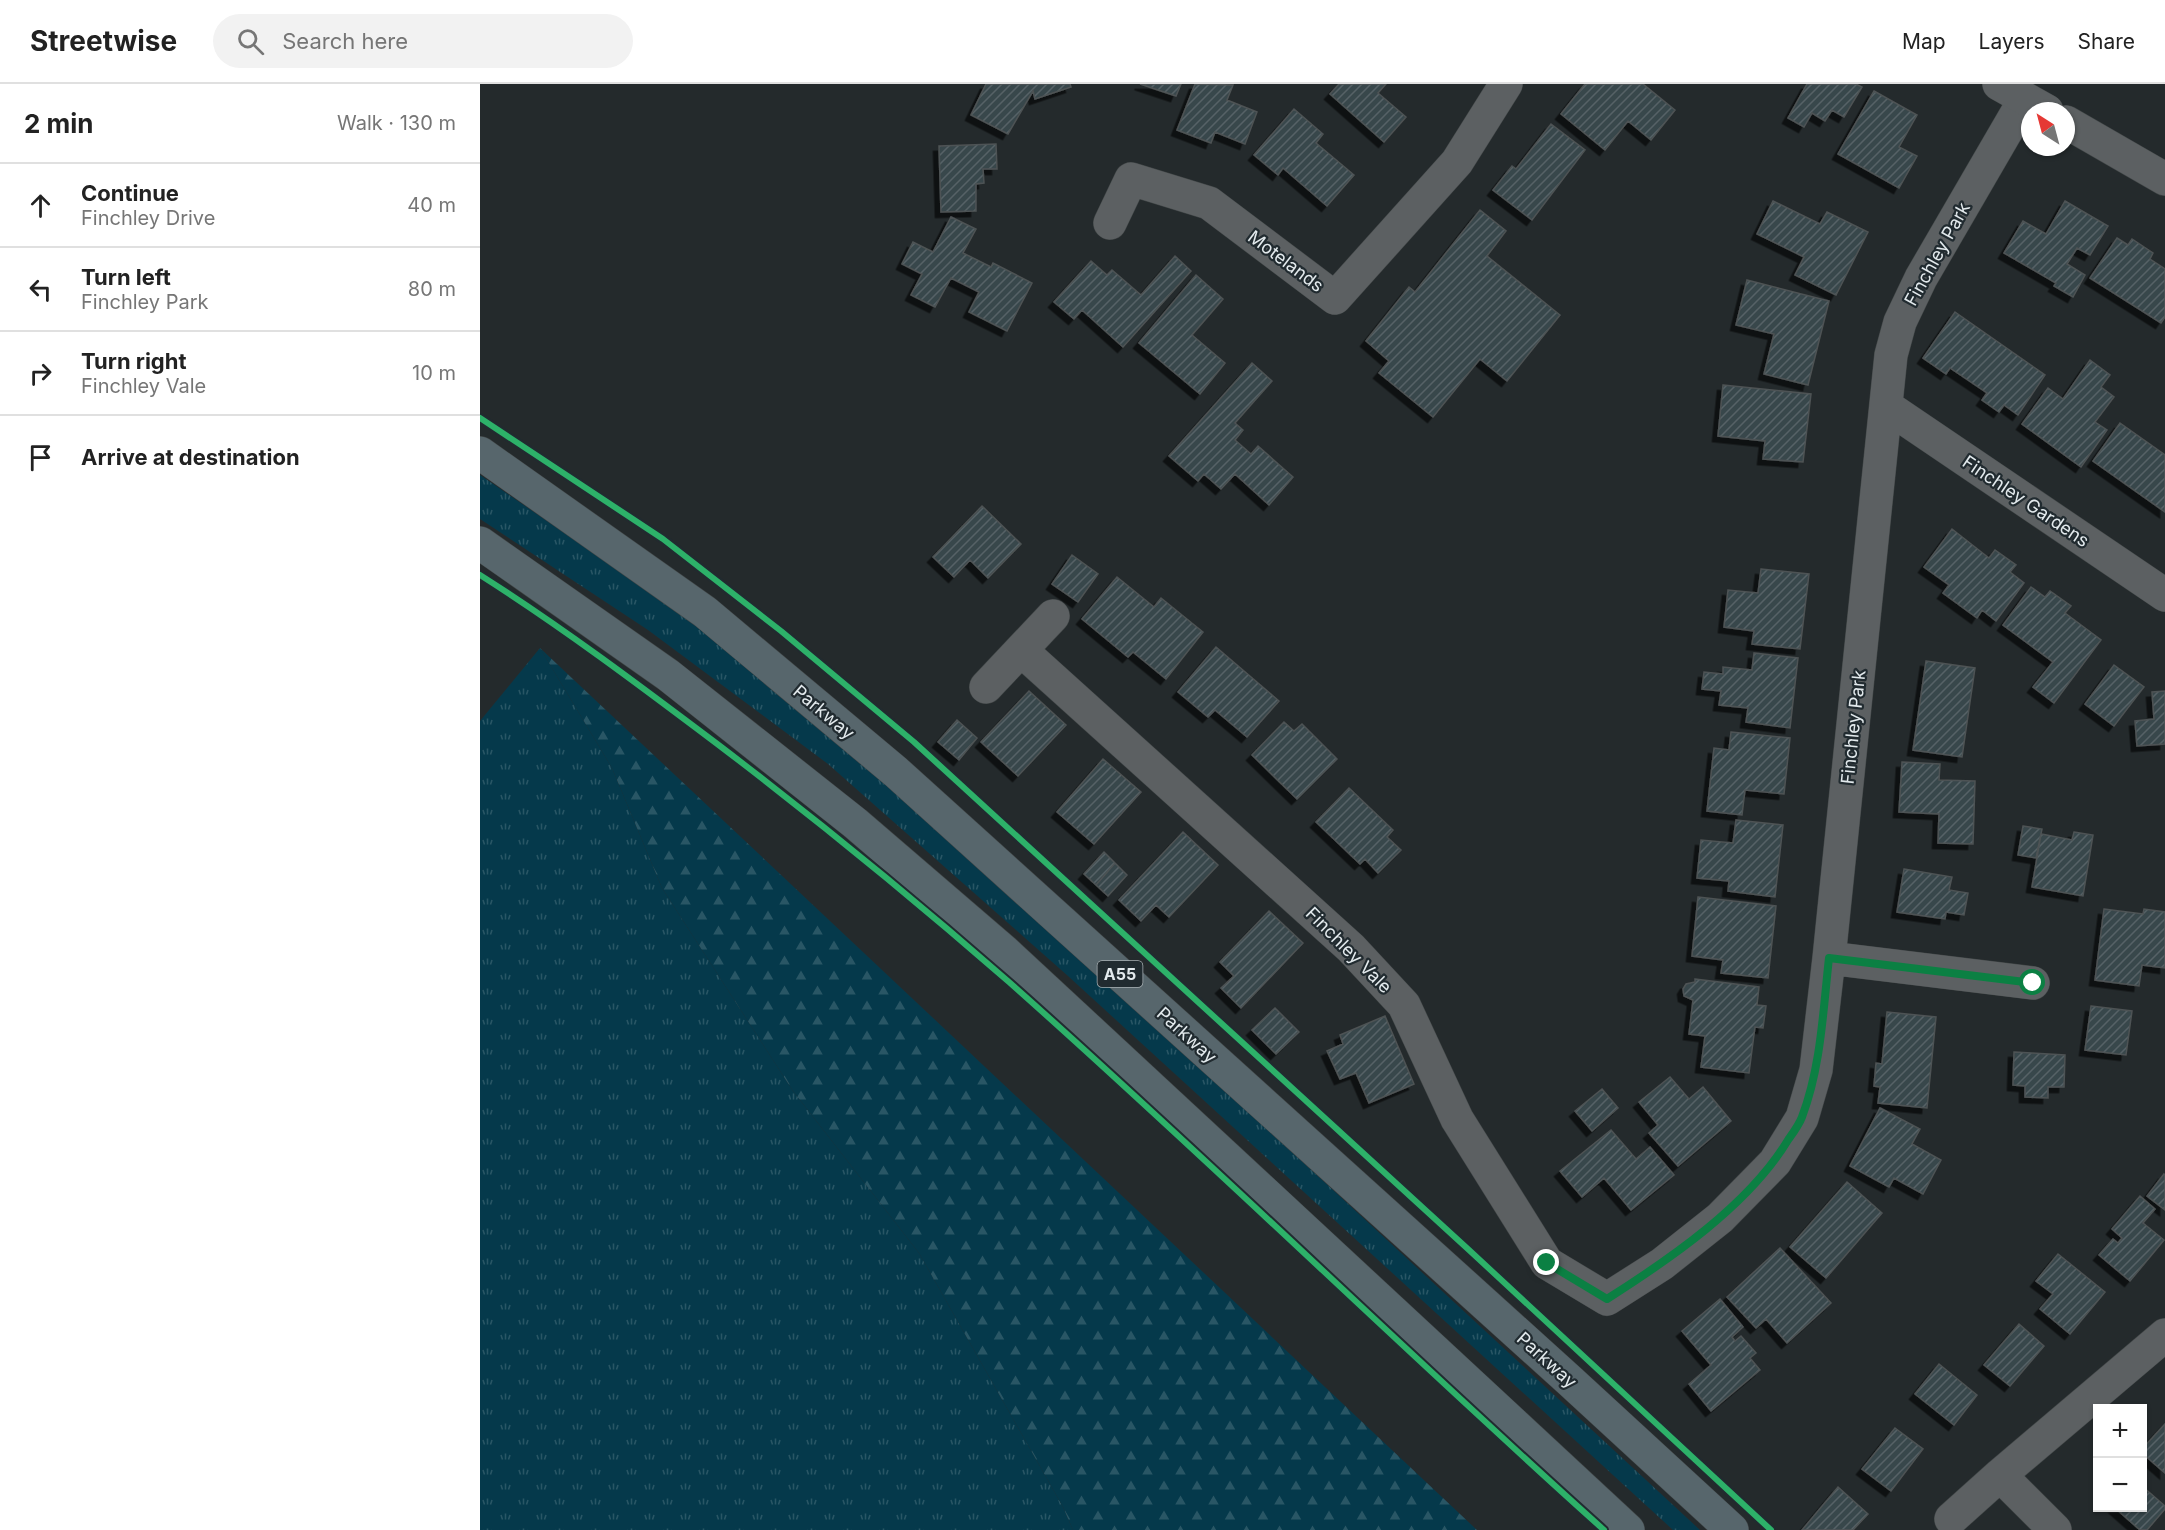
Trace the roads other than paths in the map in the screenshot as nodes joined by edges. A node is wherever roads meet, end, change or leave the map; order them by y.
1 (1506, 84) edge
2 (2024, 98) edge
3 (2075, 127) edge
4 (2165, 179) edge
5 (1110, 223) dead end
6 (1886, 406) junction
7 (480, 453) edge
8 (480, 543) edge
9 (2165, 595) edge
10 (1053, 615) dead end
11 (1021, 650) junction
12 (986, 687) dead end
13 (1829, 958) junction
14 (2033, 983) dead end
15 (1607, 1299) joint
16 (2165, 1335) edge
17 (2000, 1474) junction
18 (1952, 1519) dead end
19 (1628, 1530) edge
20 (1732, 1530) edge
21 (2055, 1530) edge

1 - 5 street, Motelands
2 - 6 street, Finchley Park
3 - 4 street
6 - 9 street, Finchley Gardens
6 - 13 street, Finchley Park
7 - 20 highway, Parkway / A55
8 - 19 highway
10 - 11 street
11 - 12 street
11 - 15 street, Finchley Vale
13 - 14 street
13 - 15 street, Finchley Park
16 - 17 street
17 - 18 street
17 - 21 street

